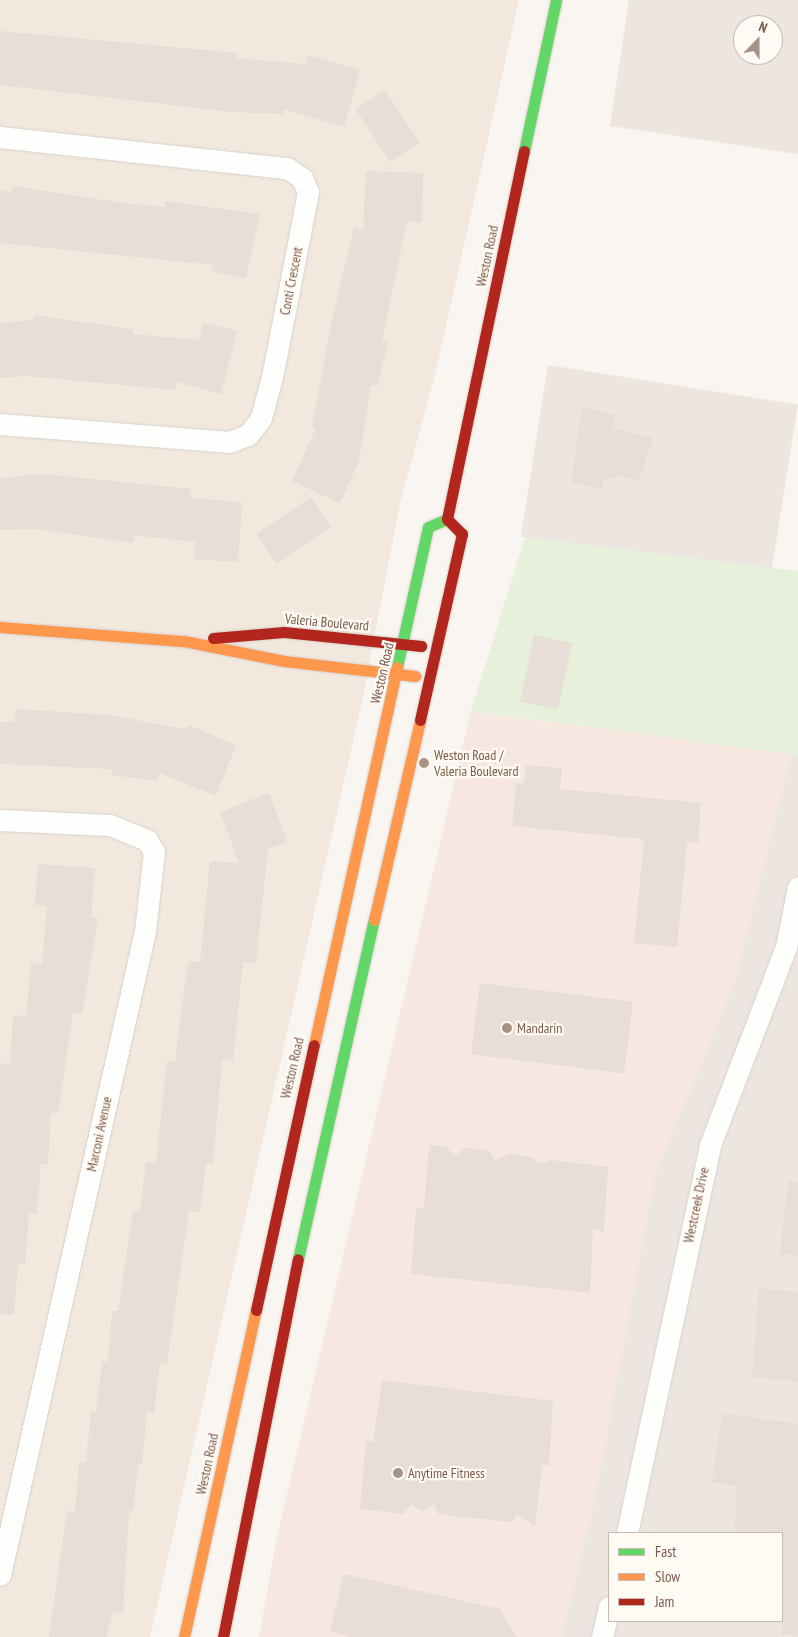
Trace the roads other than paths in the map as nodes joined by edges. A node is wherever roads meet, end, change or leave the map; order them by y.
1 (556, 0) edge
2 (0, 137) edge
3 (0, 424) edge
4 (447, 519) junction
5 (0, 627) edge
6 (184, 641) junction
7 (404, 644) junction
8 (438, 648) junction
9 (397, 674) junction
10 (431, 678) junction
11 (0, 820) edge
12 (798, 887) edge
13 (627, 1532) edge
14 (0, 1575) edge
15 (608, 1611) edge
16 (184, 1637) edge
17 (223, 1637) edge
18 (602, 1637) edge

1 - 4 main road, Weston Road
2 - 3 street, Conti Crescent
4 - 7 main road, Weston Road
4 - 8 main road
5 - 6 main road, Valeria Boulevard
6 - 7 main road, Valeria Boulevard
6 - 9 main road, Valeria Boulevard
7 - 8 main road, Valeria Boulevard
7 - 9 main road, Weston Road
8 - 10 main road
9 - 10 main road, Valeria Boulevard
9 - 16 main road, Weston Road
10 - 17 main road
11 - 14 street, Marconi Avenue
12 - 13 street, Westcreek Drive
15 - 18 street

